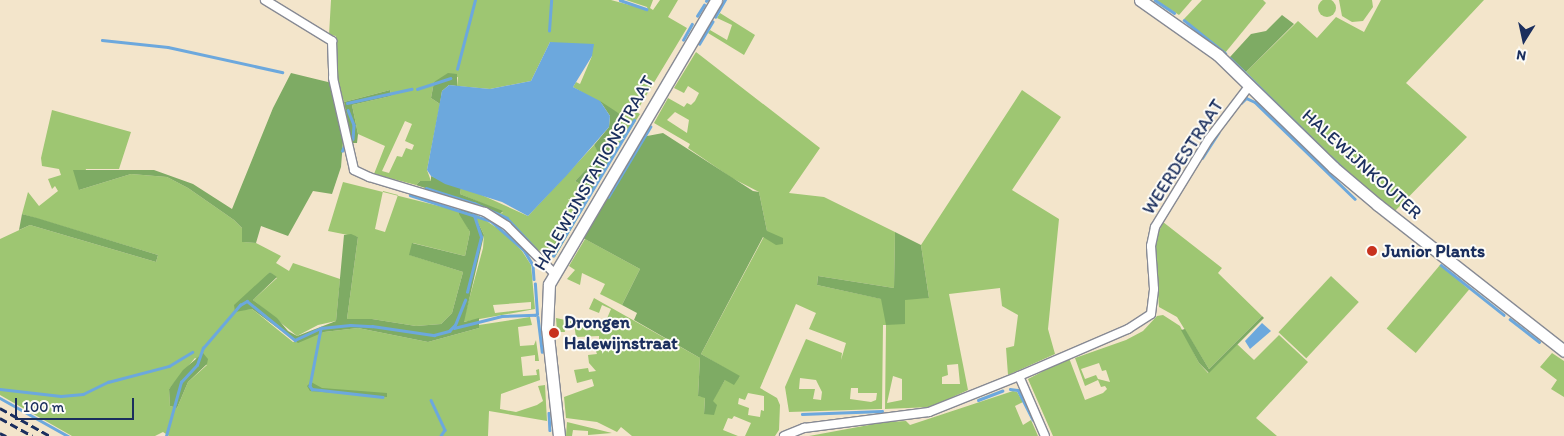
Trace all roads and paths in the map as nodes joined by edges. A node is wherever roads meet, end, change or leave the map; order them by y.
1 (265, 0) edge
2 (716, 0) edge
3 (1140, 0) edge
4 (1250, 84) junction
5 (553, 272) junction
6 (1564, 351) edge
7 (1019, 376) junction
8 (559, 436) edge
9 (784, 436) edge
10 (1045, 436) edge

1 - 5 street
2 - 5 street, HALEWIJNSTATIONSTRAAT
3 - 4 street, HALEWIJNKOUTER
4 - 6 street, HALEWIJNKOUTER
4 - 7 street, WEERDESTRAAT
5 - 8 street, HALEWIJNSTATIONSTRAAT
7 - 9 street
7 - 10 street

